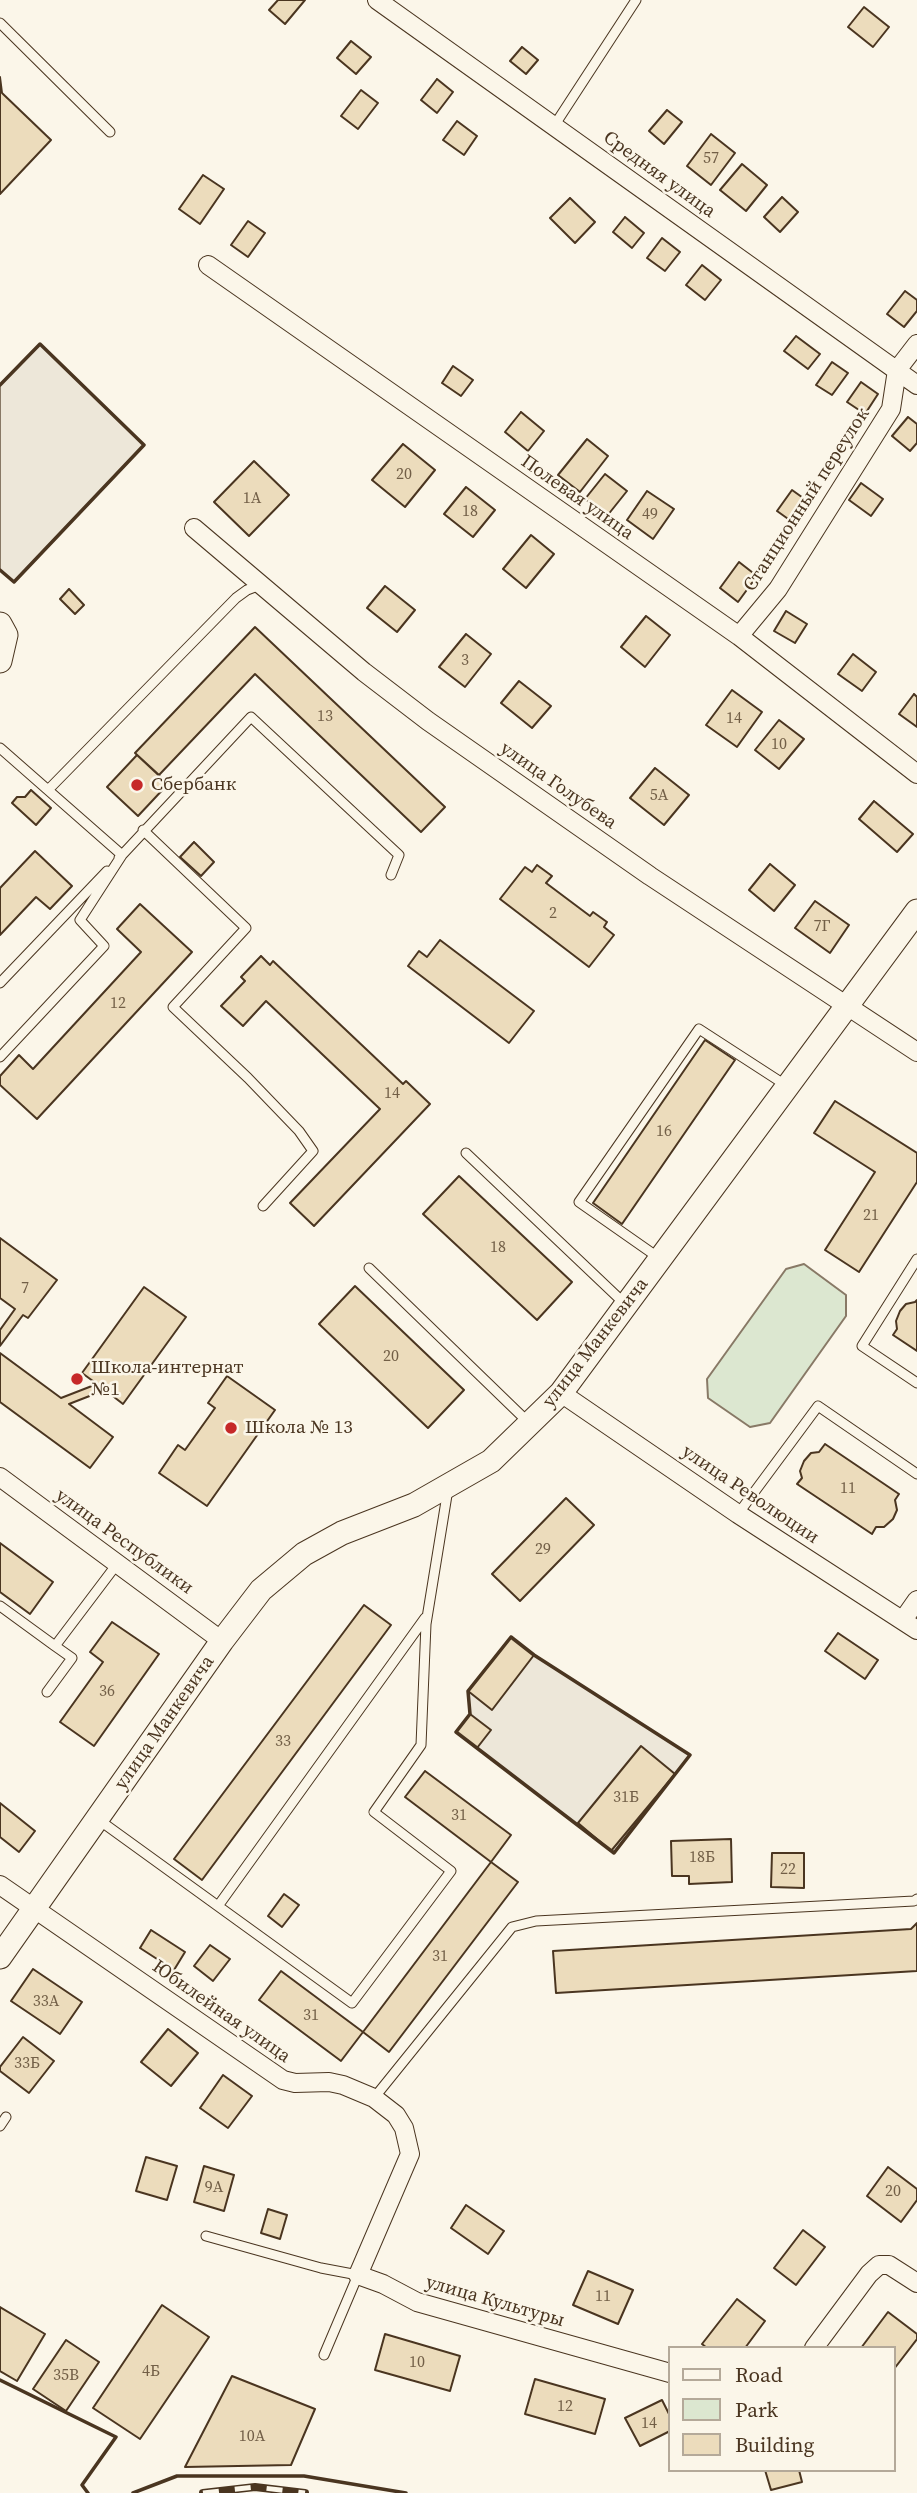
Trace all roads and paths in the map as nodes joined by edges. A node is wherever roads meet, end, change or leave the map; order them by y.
1 (377, 0) edge
2 (636, 0) edge
3 (0, 23) edge
4 (554, 126) junction
5 (110, 132) dead end
6 (208, 265) dead end
7 (917, 344) edge
8 (897, 370) junction
9 (917, 385) edge
10 (194, 528) dead end
11 (260, 585) junction
12 (0, 624) edge
13 (739, 636) junction
14 (0, 661) edge
15 (0, 748) edge
16 (917, 774) edge
17 (48, 790) junction
18 (143, 830) junction
19 (122, 855) junction
20 (391, 875) dead end
21 (917, 911) edge
22 (0, 983) edge
23 (846, 1006) junction
24 (917, 1052) edge
25 (0, 1057) edge
26 (787, 1086) junction
27 (466, 1153) dead end
28 (263, 1206) dead end
29 (660, 1259) junction
30 (917, 1259) edge
31 (369, 1268) dead end
32 (626, 1305) junction
33 (917, 1383) edge
34 (562, 1394) junction
35 (530, 1424) junction
36 (917, 1474) edge
37 (0, 1477) edge
38 (448, 1486) junction
39 (738, 1514) junction
40 (117, 1564) junction
41 (917, 1600) edge
42 (0, 1606) edge
43 (428, 1614) junction
44 (910, 1625) edge
45 (222, 1641) junction
46 (55, 1646) junction
47 (47, 1692) dead end
48 (97, 1819) junction
49 (0, 1885) edge
50 (917, 1899) edge
51 (218, 1906) junction
52 (34, 1908) junction
53 (0, 1957) edge
54 (374, 2098) junction
55 (206, 2236) dead end
56 (358, 2275) junction
57 (917, 2283) edge
58 (815, 2346) edge
59 (324, 2355) dead end
60 (668, 2372) edge

1 - 4 street, Средняя улица
2 - 4 lane
3 - 5 lane
4 - 8 street, Средняя улица
6 - 13 street, Полевая улица
7 - 8 street, Станционный переулок
8 - 9 street, Средняя улица
8 - 13 street, Станционный переулок
10 - 11 street, улица Голубева
11 - 17 lane
11 - 23 street, улица Голубева
12 - 14 street
13 - 16 street, Полевая улица
15 - 17 lane
17 - 19 lane
18 - 19 lane
18 - 20 lane
18 - 28 lane
19 - 22 lane
19 - 25 lane
21 - 23 street, улица Манкевича
23 - 24 street, улица Голубева
23 - 26 street, улица Манкевича
26 - 29 street, улица Манкевича
26 - 29 lane
27 - 32 lane
29 - 32 street, улица Манкевича
30 - 33 lane
31 - 35 lane
32 - 34 street, улица Манкевича
34 - 35 street, улица Манкевича
34 - 39 street, улица Революции
35 - 38 street, улица Манкевича
36 - 39 lane
37 - 40 street, улица Республики
38 - 43 lane
38 - 45 street, улица Манкевича
39 - 44 street, улица Революции
40 - 45 street, улица Республики
40 - 46 lane
41 - 44 street
42 - 46 lane
43 - 51 lane
43 - 51 lane
45 - 48 street, улица Манкевича
46 - 47 lane
48 - 51 lane
48 - 52 street, улица Манкевича
49 - 52 street, Юбилейная улица
50 - 54 lane
52 - 53 street, улица Манкевича
52 - 54 street, Юбилейная улица
54 - 56 street, Юбилейная улица
55 - 56 lane
56 - 59 lane
56 - 60 street, улица Культуры
57 - 58 street

